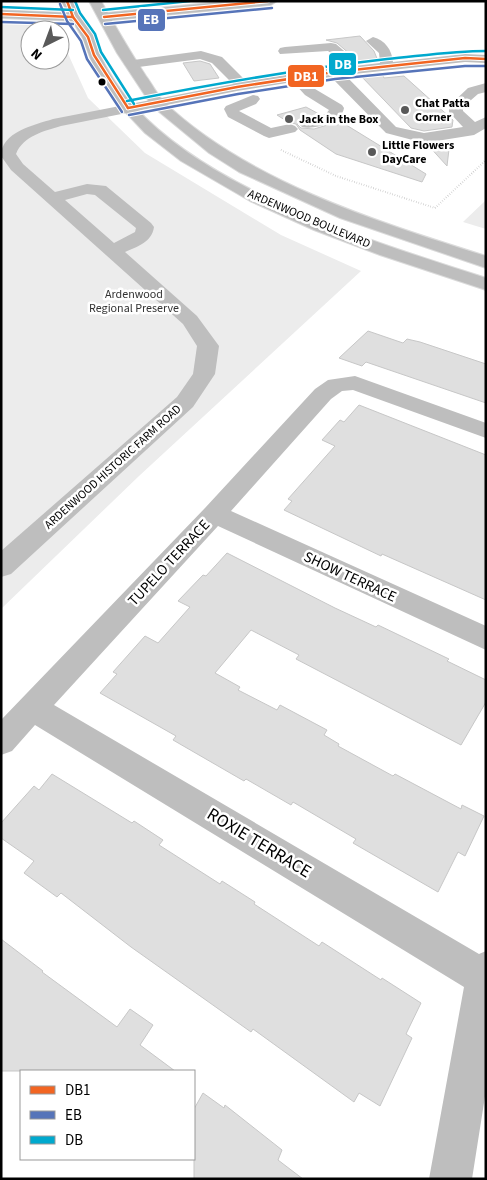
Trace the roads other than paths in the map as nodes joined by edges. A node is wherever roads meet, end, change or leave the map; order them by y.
1 (67, 1) edge
2 (95, 1) edge
3 (271, 1) edge
4 (1, 14) edge
5 (104, 17) junction
6 (73, 18) junction
7 (373, 41) dead end
8 (486, 44) edge
9 (285, 51) dead end
10 (386, 59) junction
11 (486, 59) edge
12 (161, 60) junction
13 (131, 64) junction
14 (338, 70) junction
15 (237, 83) junction
16 (302, 83) junction
17 (486, 87) edge
18 (253, 99) junction
19 (157, 104) junction
20 (128, 108) junction
21 (307, 124) dead end
22 (480, 126) edge
23 (290, 129) dead end
24 (52, 198) junction
25 (112, 251) junction
26 (486, 262) edge
27 (482, 283) edge
28 (486, 431) edge
29 (214, 514) junction
30 (1, 568) edge
31 (486, 639) edge
32 (33, 708) junction
33 (1, 742) edge
34 (485, 974) edge
35 (450, 1179) edge

1 - 6 main road, ARDENWOOD BOULEVARD
2 - 5 main road, ARDENWOOD BOULEVARD
3 - 5 main road
4 - 6 main road
5 - 6 main road
5 - 13 main road, ARDENWOOD BOULEVARD
6 - 20 main road, ARDENWOOD BOULEVARD
7 - 10 main road
8 - 10 main road
9 - 14 main road
10 - 11 main road
10 - 14 main road
12 - 13 main road
12 - 15 main road
12 - 15 main road
13 - 19 main road, ARDENWOOD BOULEVARD
14 - 15 main road
14 - 16 main road
14 - 22 main road
15 - 16 main road
15 - 18 main road
15 - 19 main road
16 - 18 main road
16 - 21 main road
17 - 22 main road
18 - 23 main road
19 - 20 main road
19 - 26 main road, ARDENWOOD BOULEVARD
20 - 24 main road, ARDENWOOD HISTORIC FARM ROAD
20 - 27 main road, ARDENWOOD BOULEVARD
24 - 25 main road, ARDENWOOD HISTORIC FARM ROAD
24 - 25 main road
25 - 30 main road, ARDENWOOD HISTORIC FARM ROAD
28 - 29 main road, TUPELO TERRACE
29 - 31 main road, SHOW TERRACE
29 - 32 main road, TUPELO TERRACE
32 - 33 main road, TUPELO TERRACE
32 - 34 main road, ROXIE TERRACE
34 - 35 main road

